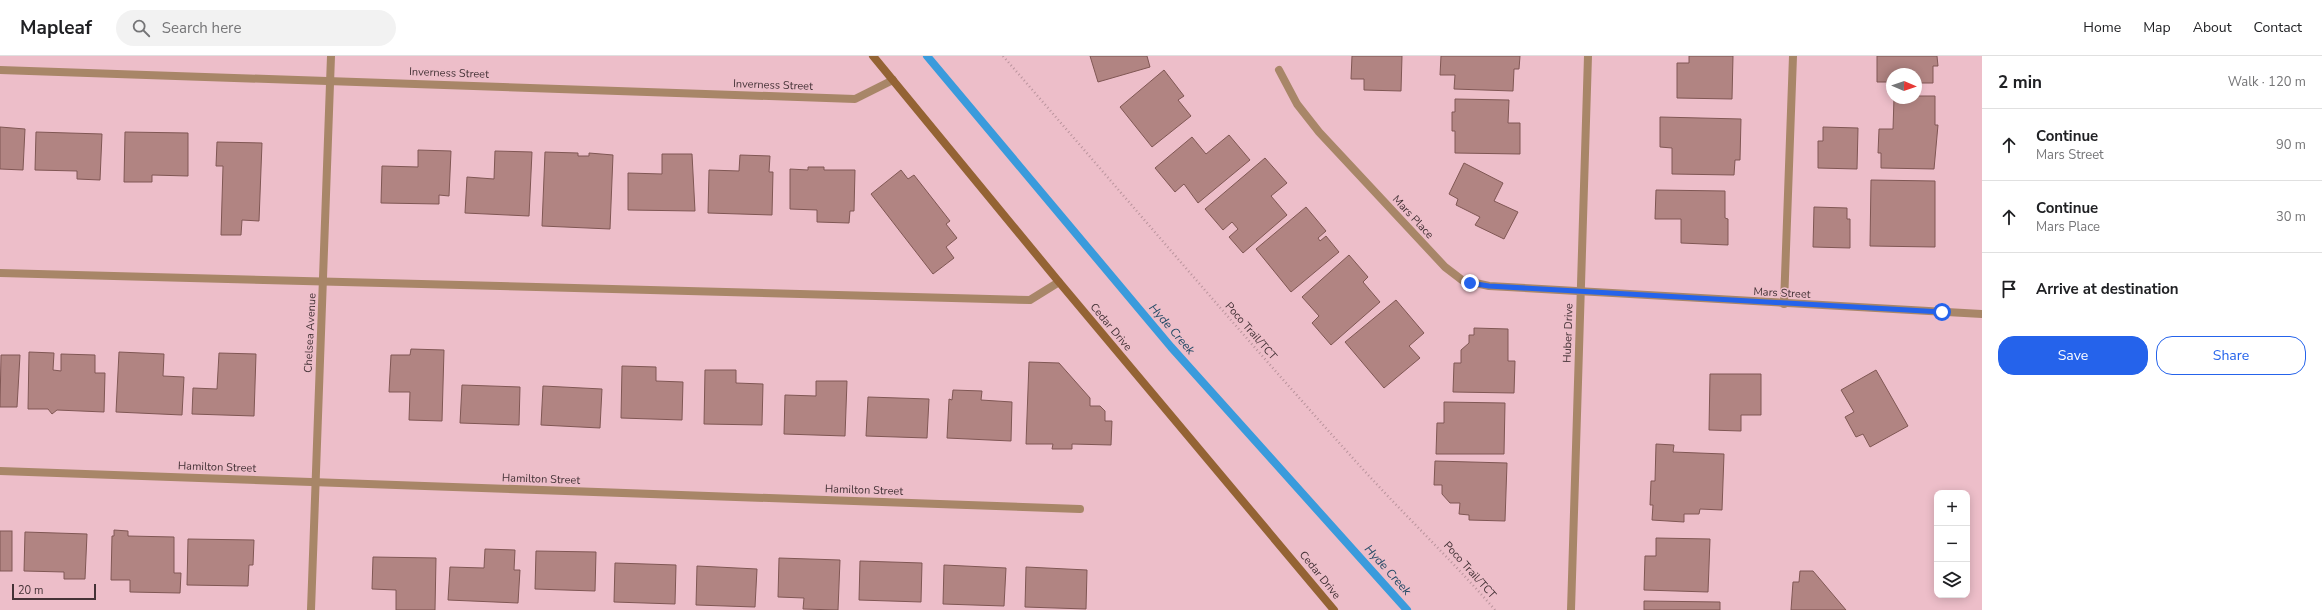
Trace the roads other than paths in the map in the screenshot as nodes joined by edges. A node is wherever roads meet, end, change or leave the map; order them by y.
1 (331, 56) edge
2 (873, 56) edge
3 (1588, 56) edge
4 (1794, 56) edge
5 (0, 70) edge
6 (1279, 70) dead end
7 (330, 80) junction
8 (893, 80) junction
9 (0, 273) edge
10 (1059, 282) junction
11 (324, 283) junction
12 (1580, 291) junction
13 (1784, 304) junction
14 (1982, 314) edge
15 (0, 471) edge
16 (314, 482) junction
17 (1080, 509) dead end
18 (311, 610) edge
19 (1334, 610) edge
20 (1571, 610) edge

1 - 7 street, Chelsea Avenue
2 - 8 street, Cedar Drive
3 - 12 street, Huber Drive
4 - 13 street
5 - 7 street, Inverness Street
6 - 12 street, Mars Place
7 - 8 street, Inverness Street
7 - 11 street, Chelsea Avenue
8 - 10 street, Cedar Drive
9 - 11 street
10 - 11 street
10 - 19 street, Cedar Drive
11 - 16 street, Chelsea Avenue
12 - 13 street, Mars Street
12 - 20 street, Huber Drive
13 - 14 street, Mars Street
15 - 16 street, Hamilton Street
16 - 17 street, Hamilton Street
16 - 18 street, Chelsea Avenue

